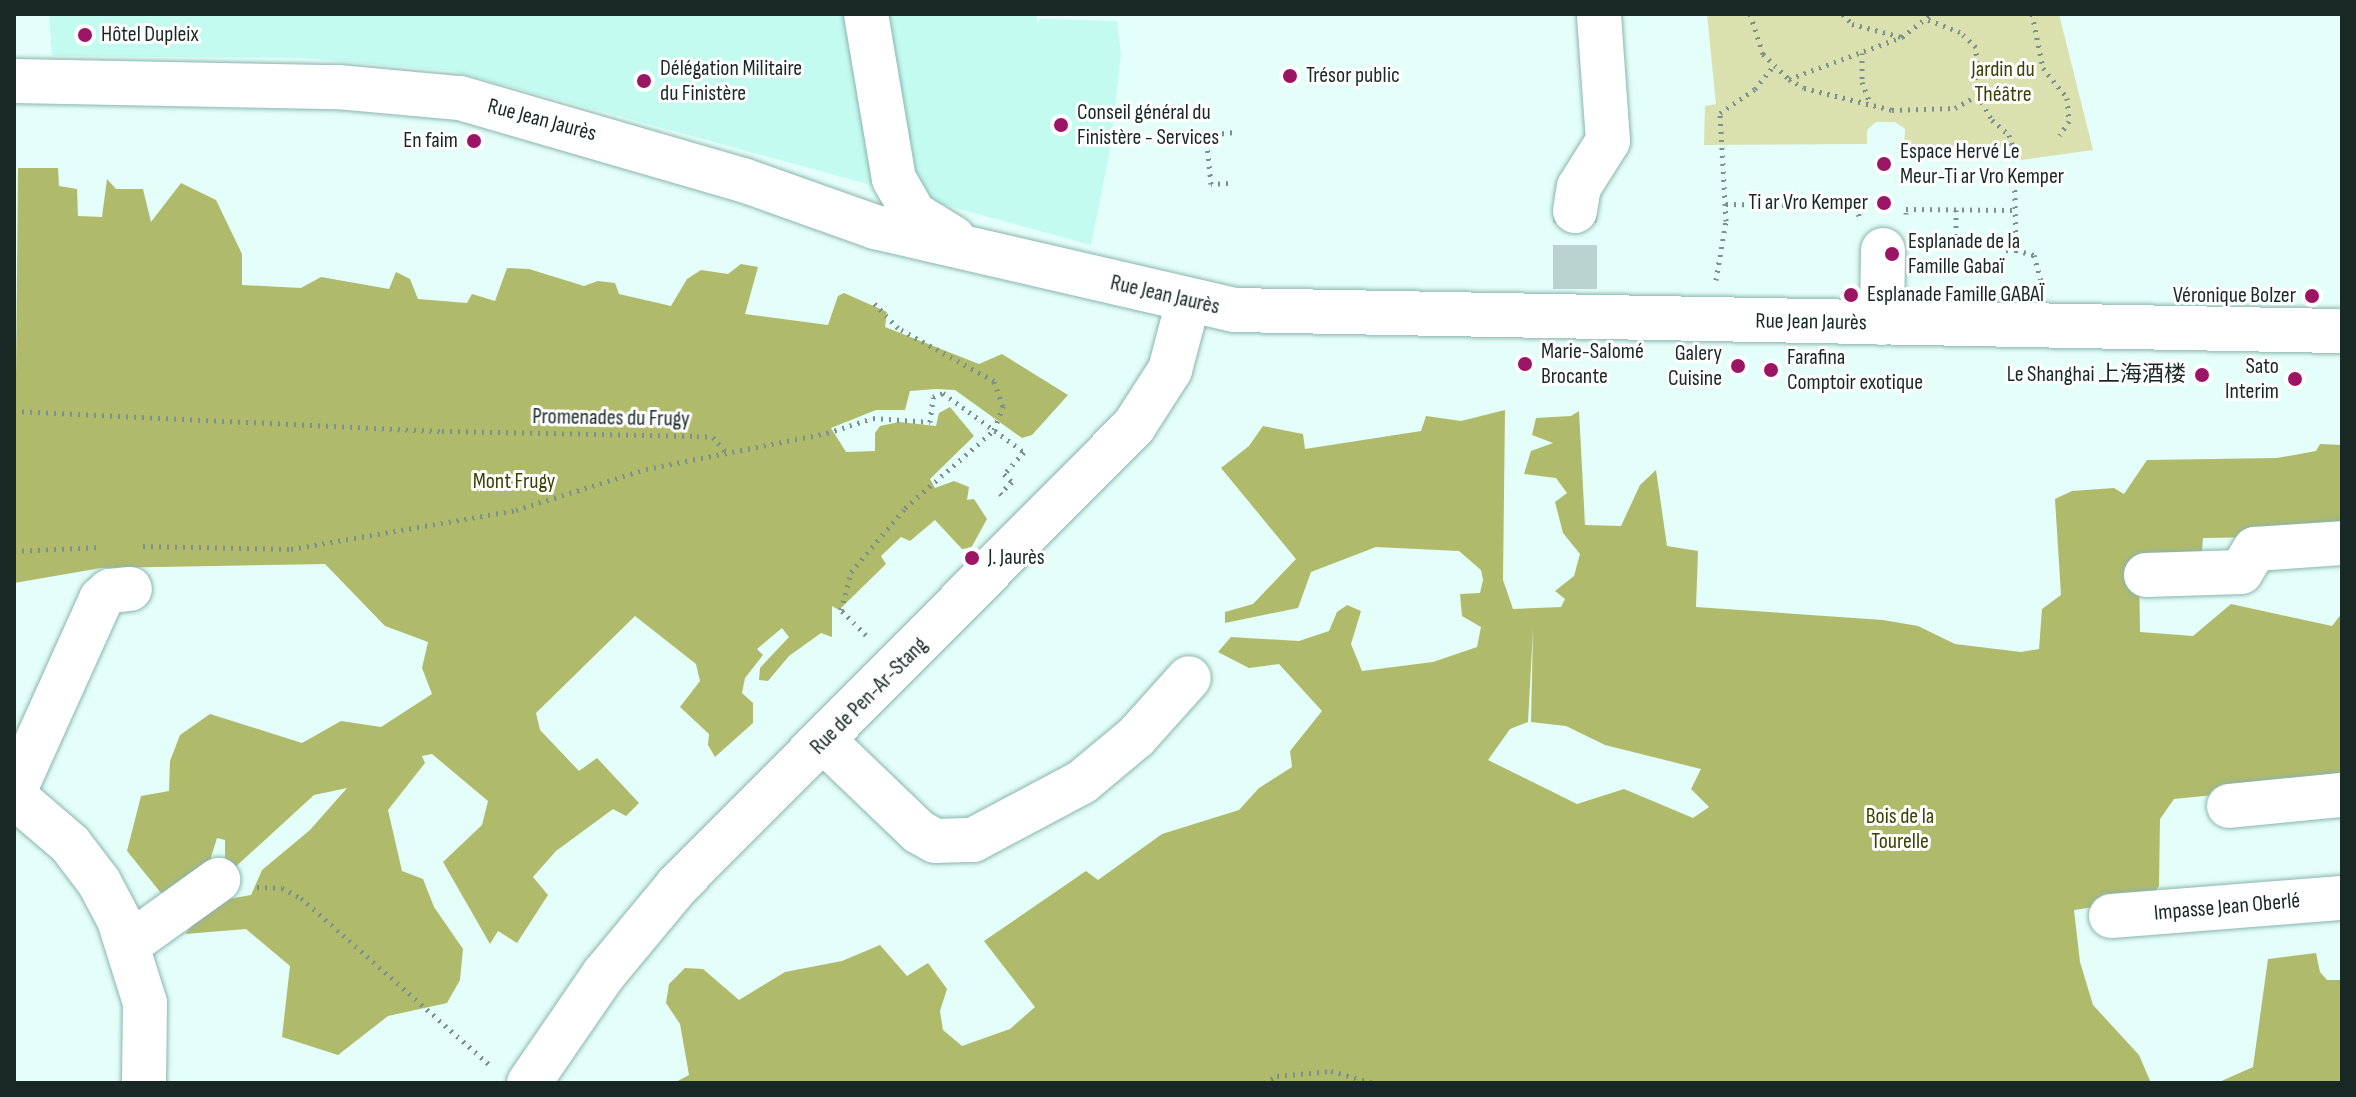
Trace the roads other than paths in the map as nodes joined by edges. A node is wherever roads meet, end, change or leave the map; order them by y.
1 (866, 14) edge
2 (1599, 14) edge
3 (14, 81) edge
4 (890, 168) junction
5 (832, 211) junction
6 (1575, 211) tunnel mouth
7 (1874, 237) road end
8 (969, 245) junction
9 (1188, 302) junction
10 (1882, 323) junction
11 (2342, 331) edge
12 (2342, 543) edge
13 (2146, 575) dead end
14 (130, 589) dead end
15 (1189, 678) dead end
16 (824, 741) junction
17 (14, 794) edge
18 (2342, 795) edge
19 (2229, 806) dead end
20 (211, 885) road end
21 (2342, 898) edge
22 (2111, 916) dead end
23 (129, 944) junction
24 (144, 1083) edge
25 (529, 1083) edge

1 - 4 street
2 - 6 street
3 - 5 street, Rue Jean Jaurès
4 - 5 street
4 - 8 street
5 - 8 street, Rue Jean Jaurès
7 - 10 street
8 - 9 street, Rue Jean Jaurès
9 - 10 street, Rue Jean Jaurès
9 - 16 street, Rue de Pen-Ar-Stang
10 - 11 street, Rue Jean Jaurès
12 - 13 street
14 - 17 street
15 - 16 street
16 - 25 street, Rue de Pen-Ar-Stang
17 - 23 street
18 - 19 street
20 - 23 street
21 - 22 street, Impasse Jean Oberlé
23 - 24 street

